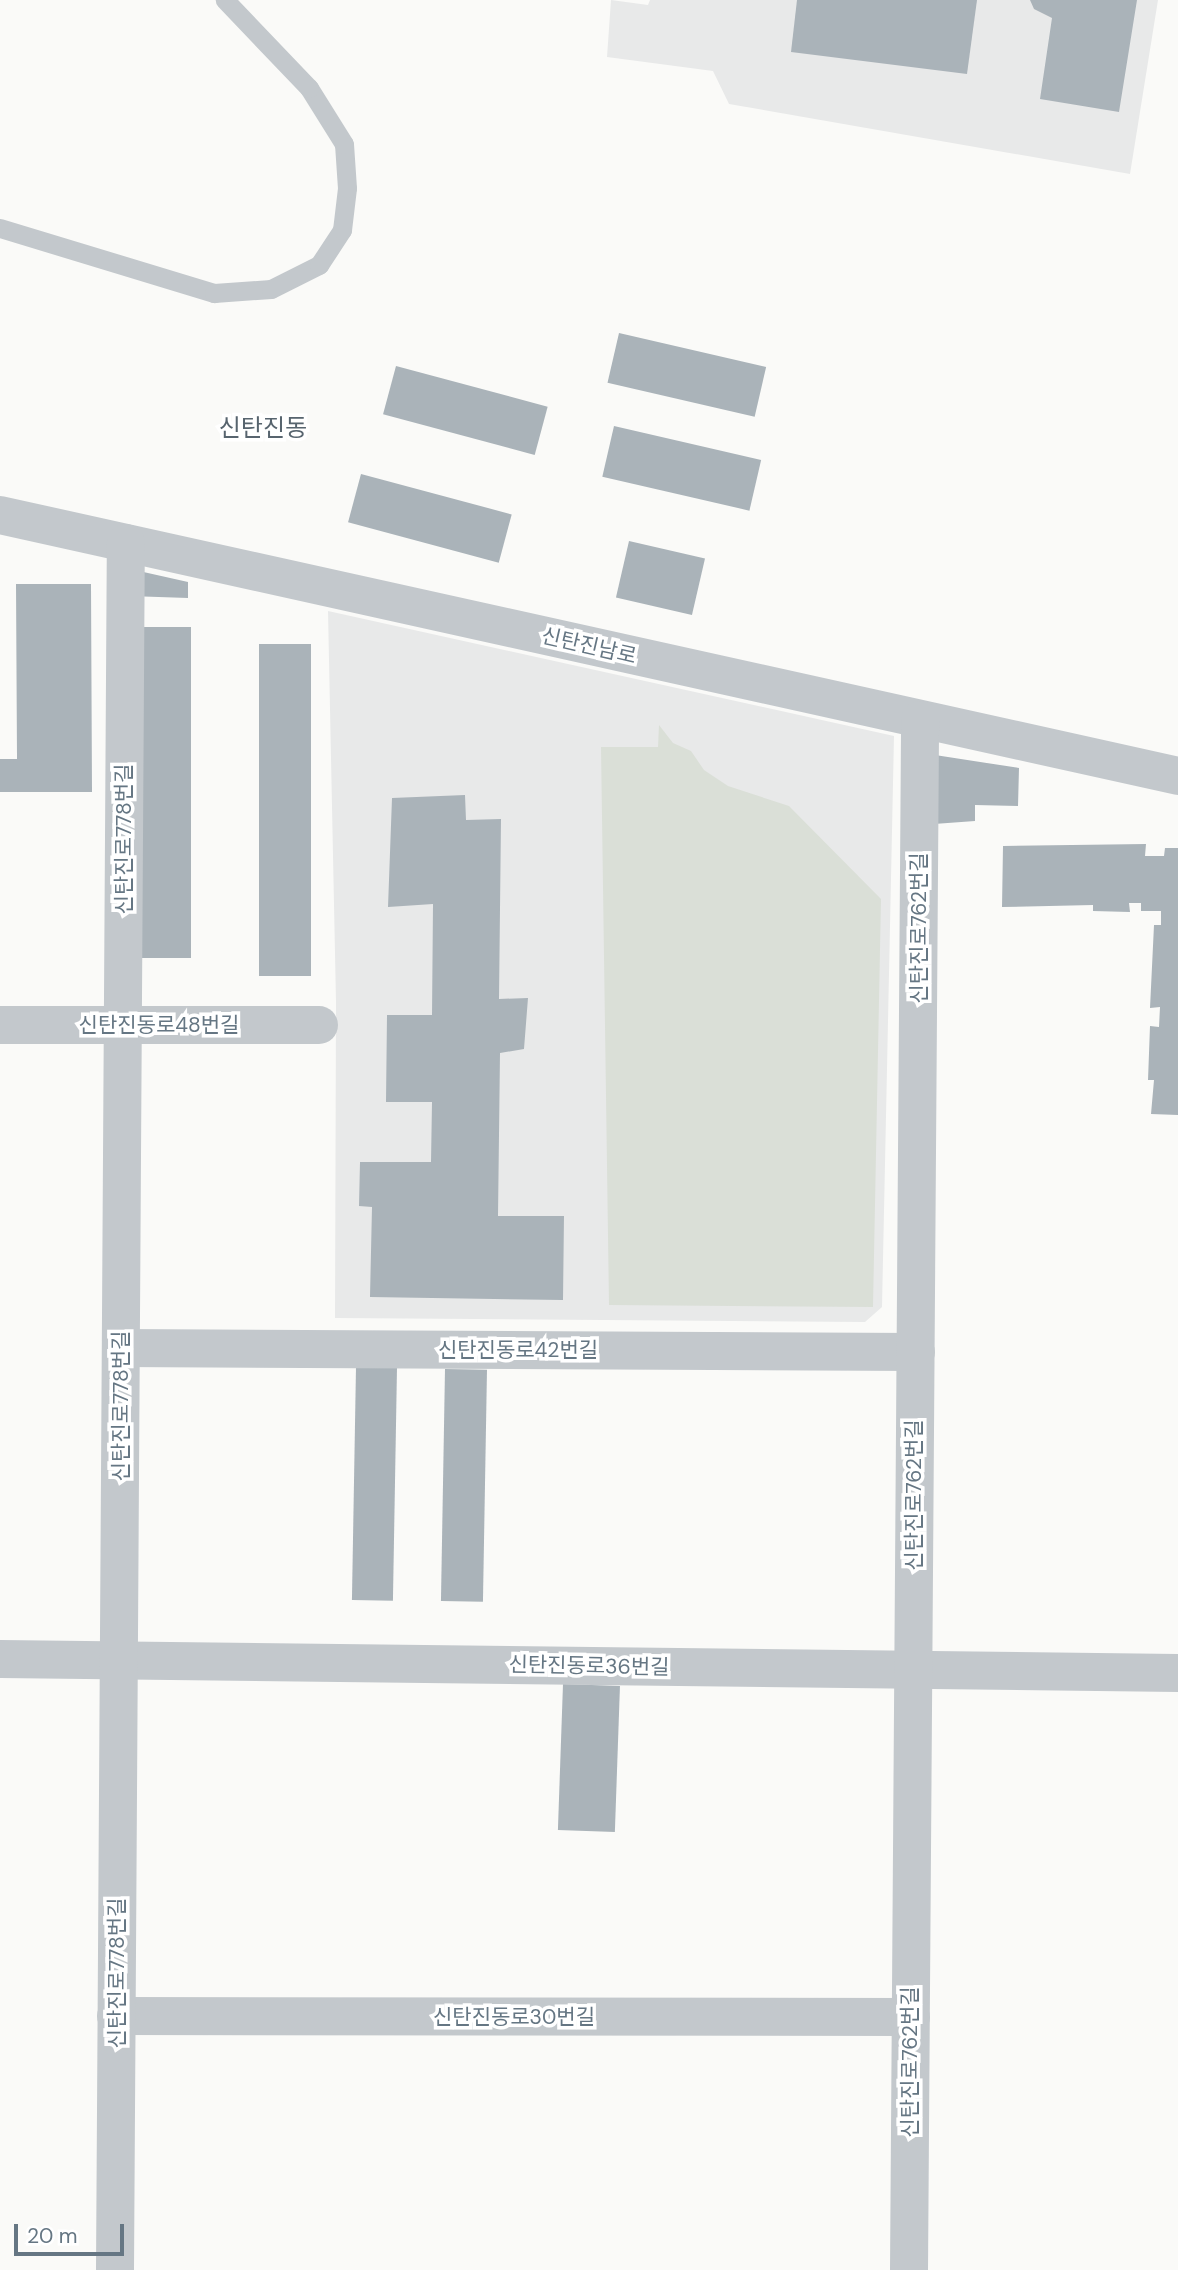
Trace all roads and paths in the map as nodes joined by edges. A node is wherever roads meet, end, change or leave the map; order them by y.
1 (225, 0) edge
2 (0, 228) edge
3 (0, 515) edge
4 (126, 543) junction
5 (920, 720) junction
6 (1178, 776) edge
7 (0, 1025) edge
8 (123, 1025) junction
9 (319, 1026) dead end
10 (121, 1348) junction
11 (916, 1352) junction
12 (0, 1659) edge
13 (119, 1661) junction
14 (913, 1670) junction
15 (1178, 1673) edge
16 (117, 2016) junction
17 (911, 2017) junction
18 (115, 2270) edge
19 (909, 2270) edge

1 - 2 lane
3 - 4 street, 신탄진남로
4 - 5 street, 신탄진남로
4 - 8 street, 신탄진로778번길
5 - 6 street, 신탄진남로
5 - 11 street, 신탄진로762번길
7 - 8 street, 신탄진동로48번길
8 - 9 street, 신탄진동로48번길
8 - 10 street, 신탄진로778번길
10 - 11 street, 신탄진동로42번길
10 - 13 street, 신탄진로778번길
11 - 14 street, 신탄진로762번길
12 - 13 street, 신탄진동로36번길
13 - 14 street, 신탄진동로36번길
13 - 16 street, 신탄진로778번길
14 - 15 street, 신탄진동로36번길
14 - 17 street, 신탄진로762번길
16 - 17 street, 신탄진동로30번길
16 - 18 street, 신탄진로778번길
17 - 19 street, 신탄진로762번길

